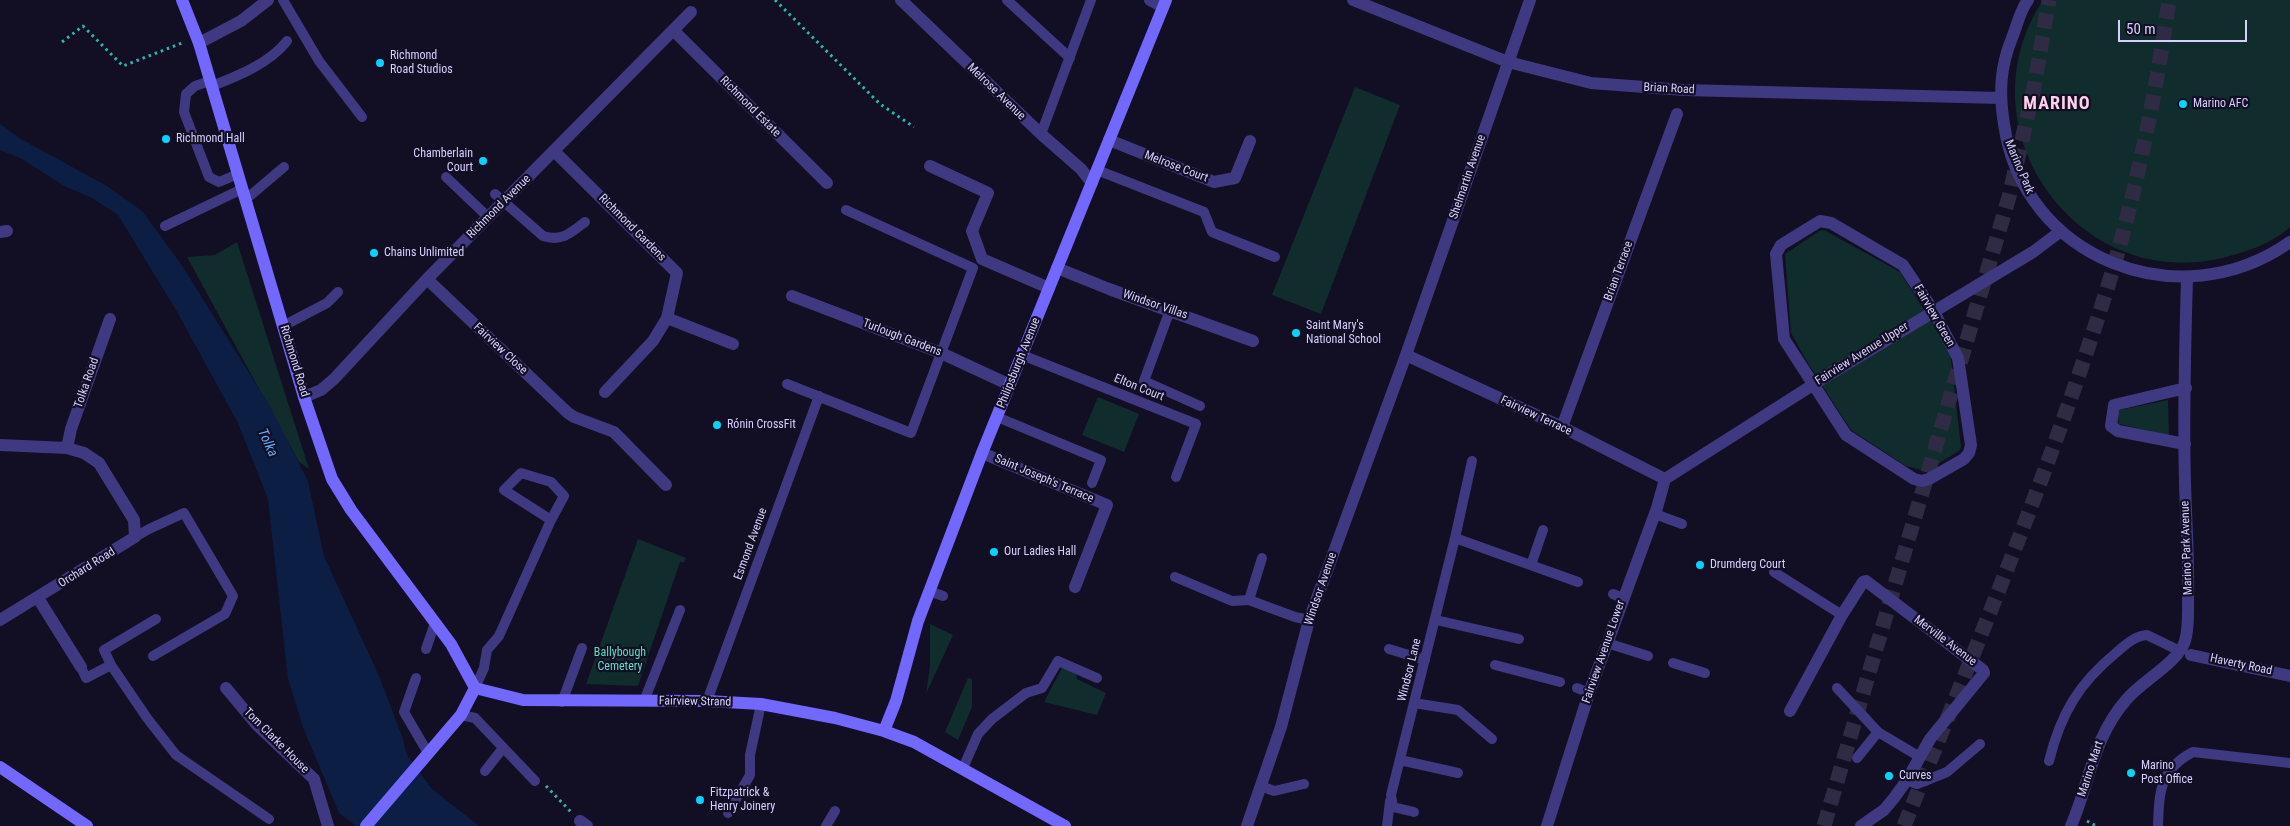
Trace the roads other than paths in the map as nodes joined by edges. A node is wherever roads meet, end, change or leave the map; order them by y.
1 (182, 0) edge
2 (268, 0) edge
3 (283, 0) edge
4 (901, 0) edge
5 (1007, 0) edge
6 (1091, 0) edge
7 (1150, 0) edge
8 (1354, 0) edge
9 (1530, 0) edge
10 (2028, 0) edge
11 (1165, 3) edge
12 (691, 12) dead end
13 (673, 30) junction
14 (287, 41) dead end
15 (199, 43) junction
16 (1070, 58) junction
17 (1508, 62) junction
18 (211, 84) junction
19 (2000, 98) junction
20 (1677, 114) dead end
21 (362, 117) dead end
22 (1041, 134) junction
23 (1110, 140) junction
24 (1250, 141) dead end
25 (554, 151) junction
26 (930, 166) dead end
27 (284, 167) dead end
28 (1097, 170) junction
29 (238, 174) junction
30 (446, 177) dead end
31 (827, 183) dead end
32 (1092, 183) junction
33 (244, 194) junction
34 (499, 199) junction
35 (846, 210) dead end
36 (488, 217) junction
37 (585, 222) dead end
38 (165, 226) dead end
39 (2061, 231) junction
40 (2290, 242) edge
41 (1274, 256) dead end
42 (1057, 268) junction
43 (2187, 278) junction
44 (427, 280) junction
45 (1049, 288) junction
46 (338, 292) dead end
47 (792, 296) dead end
48 (1170, 310) junction
49 (1933, 310) junction
50 (667, 318) junction
51 (110, 319) dead end
52 (283, 326) junction
53 (1253, 341) dead end
54 (732, 344) dead end
55 (941, 352) junction
56 (1022, 355) junction
57 (1406, 355) junction
58 (788, 384) dead end
59 (1010, 385) junction
60 (1813, 385) junction
61 (2186, 388) junction
62 (605, 392) dead end
63 (304, 396) junction
64 (820, 396) junction
65 (1200, 406) dead end
66 (997, 417) junction
67 (1562, 427) junction
68 (2185, 444) junction
69 (0, 445) edge
70 (67, 448) junction
71 (982, 453) junction
72 (1472, 461) dead end
73 (1176, 476) dead end
74 (1665, 480) junction
75 (1092, 484) dead end
76 (666, 485) dead end
77 (1654, 514) junction
78 (551, 520) junction
79 (1682, 524) dead end
80 (1543, 530) dead end
81 (136, 537) junction
82 (1455, 538) junction
83 (1262, 558) dead end
84 (1531, 566) junction
85 (1774, 572) dead end
86 (1175, 577) dead end
87 (1578, 582) dead end
88 (1075, 587) dead end
89 (929, 591) junction
90 (943, 596) dead end
91 (38, 598) junction
92 (1249, 600) junction
93 (680, 610) dead end
94 (1842, 615) junction
95 (156, 619) dead end
96 (0, 620) edge
97 (1309, 620) junction
98 (1436, 620) junction
99 (435, 623) junction
100 (1519, 639) dead end
101 (1607, 643) junction
102 (582, 648) dead end
103 (426, 649) dead end
104 (1389, 649) dead end
105 (2186, 653) junction
106 (153, 656) dead end
107 (1648, 656) dead end
108 (1425, 660) junction
109 (1673, 663) dead end
110 (111, 665) junction
111 (1495, 665) dead end
112 (81, 667) joint
113 (1705, 673) dead end
114 (2290, 676) edge
115 (416, 678) dead end
116 (1098, 678) dead end
117 (1560, 682) dead end
118 (226, 688) dead end
119 (476, 688) junction
120 (1837, 688) dead end
121 (644, 701) junction
122 (707, 701) junction
123 (562, 702) junction
124 (1414, 703) junction
125 (761, 704) junction
126 (1790, 711) dead end
127 (461, 715) junction
128 (884, 731) junction
129 (1878, 732) junction
130 (1492, 739) dead end
131 (1980, 744) dead end
132 (503, 748) junction
133 (1920, 757) junction
134 (424, 758) junction
135 (1857, 758) dead end
136 (1400, 760) junction
137 (2050, 761) dead end
138 (2290, 764) edge
139 (0, 767) edge
140 (963, 768) junction
141 (485, 772) dead end
142 (1458, 773) dead end
143 (1907, 780) junction
144 (535, 781) dead end
145 (1304, 784) dead end
146 (1261, 786) junction
147 (1391, 795) junction
148 (835, 811) dead end
149 (1414, 812) dead end
150 (728, 813) dead end
151 (269, 819) dead end
152 (87, 826) edge
153 (328, 826) edge
154 (366, 826) edge
155 (826, 826) edge
156 (1066, 826) edge
157 (1248, 826) edge
158 (1387, 826) edge
159 (1546, 826) edge
160 (1861, 826) edge
161 (2071, 826) edge
162 (2158, 826) edge

1 - 15 street, Richmond Road
2 - 15 street
3 - 21 lane
4 - 22 street, Melrose Avenue
5 - 16 lane
6 - 16 lane
7 - 11 street
8 - 17 street, Brian Road
9 - 17 street, Shelmartin Avenue
10 - 19 street, Marino Park
11 - 23 street, Philipsburgh Avenue
12 - 13 street, Richmond Avenue
13 - 25 street, Richmond Avenue
13 - 31 street, Richmond Estate
14 - 18 lane
15 - 18 street, Richmond Road
16 - 22 lane
17 - 19 street, Brian Road
17 - 57 street, Shelmartin Avenue
18 - 29 street, Richmond Road
18 - 29 lane
19 - 39 street, Marino Park
20 - 67 street, Brian Terrace
22 - 32 street, Melrose Avenue
23 - 24 street, Melrose Court
23 - 28 street, Philipsburgh Avenue
25 - 34 street, Richmond Avenue
25 - 50 street, Richmond Gardens
26 - 45 street
27 - 33 lane
28 - 32 street, Philipsburgh Avenue
28 - 41 lane
29 - 33 street, Richmond Road
30 - 36 lane
32 - 42 street, Philipsburgh Avenue
33 - 38 lane
33 - 52 street, Richmond Road
34 - 36 street, Richmond Avenue
34 - 37 lane
35 - 55 lane
36 - 44 street, Richmond Avenue
39 - 43 street, Marino Park
39 - 49 street, Fairview Avenue Upper
40 - 43 street, Marino Park
42 - 45 street, Philipsburgh Avenue
42 - 48 street, Windsor Villas
43 - 61 street, Marino Park Avenue
44 - 63 street, Richmond Avenue
44 - 76 street, Fairview Close
45 - 56 street, Philipsburgh Avenue
46 - 52 lane
47 - 55 street, Turlough Gardens
48 - 53 street, Windsor Villas
48 - 65 lane
49 - 60 street, Fairview Avenue Upper
49 - 60 street, Fairview Green
49 - 60 street, Fairview Green
50 - 54 street
50 - 62 street, Richmond Gardens
51 - 70 street, Tolka Road
52 - 63 street, Richmond Road
55 - 59 street, Turlough Gardens
55 - 64 lane
56 - 59 street, Philipsburgh Avenue
56 - 73 lane, Elton Court
57 - 67 street, Fairview Terrace
57 - 97 street, Windsor Avenue
58 - 64 lane
59 - 66 street, Philipsburgh Avenue
60 - 74 street, Fairview Avenue Upper
61 - 68 street, Marino Park Avenue
61 - 68 street
63 - 99 street, Richmond Road
64 - 122 lane, Esmond Avenue
66 - 71 street, Philipsburgh Avenue
66 - 75 lane
67 - 74 street, Fairview Terrace
68 - 105 street, Marino Park Avenue
69 - 70 street
70 - 81 street
71 - 88 street, Saint Joseph's Terrace
71 - 89 street, Philipsburgh Avenue
72 - 82 lane, Windsor Lane
74 - 77 street, Fairview Avenue Lower
77 - 79 lane
77 - 101 street, Fairview Avenue Lower
78 - 78 lane
78 - 119 lane
80 - 84 lane
81 - 91 street, Orchard Road
81 - 106 lane
82 - 84 lane
82 - 98 lane, Windsor Lane
83 - 92 lane
84 - 87 lane
85 - 94 lane
86 - 92 lane
89 - 90 lane
89 - 128 street, Philipsburgh Avenue
91 - 96 street, Orchard Road
91 - 112 street
92 - 97 lane
93 - 121 lane
94 - 126 street, Merville Avenue
94 - 133 street, Merville Avenue
95 - 110 lane
97 - 146 street, Windsor Avenue
98 - 100 lane
98 - 108 lane, Windsor Lane
99 - 103 lane
99 - 119 street, Richmond Road
101 - 107 lane
101 - 159 street, Fairview Avenue Lower
102 - 123 lane
104 - 108 lane
105 - 114 street, Haverty Road
105 - 137 lane
105 - 161 street, Marino Mart
108 - 124 lane, Windsor Lane
109 - 113 lane
110 - 112 lane
110 - 151 lane
111 - 117 lane
115 - 134 lane
116 - 140 lane
118 - 153 street, Tom Clarke House
119 - 123 street, Fairview Strand
119 - 127 street
120 - 129 lane
121 - 122 street, Fairview Strand
121 - 123 street, Fairview Strand
122 - 125 street, Fairview Strand
124 - 130 lane
124 - 136 lane, Windsor Lane
125 - 128 street, Fairview Strand
125 - 150 lane
127 - 132 lane
127 - 134 street
128 - 140 street, Fairview Strand
129 - 133 lane
129 - 135 lane
131 - 143 lane
132 - 141 lane
132 - 144 lane
133 - 143 street, Merville Avenue
134 - 154 street
136 - 142 lane
136 - 147 lane, Windsor Lane
138 - 162 lane
139 - 152 street
140 - 156 street, Fairview Strand
143 - 160 street, Merville Avenue
145 - 146 lane
146 - 157 street, Windsor Avenue
147 - 149 lane, Windsor Lane
147 - 158 lane
148 - 155 lane

